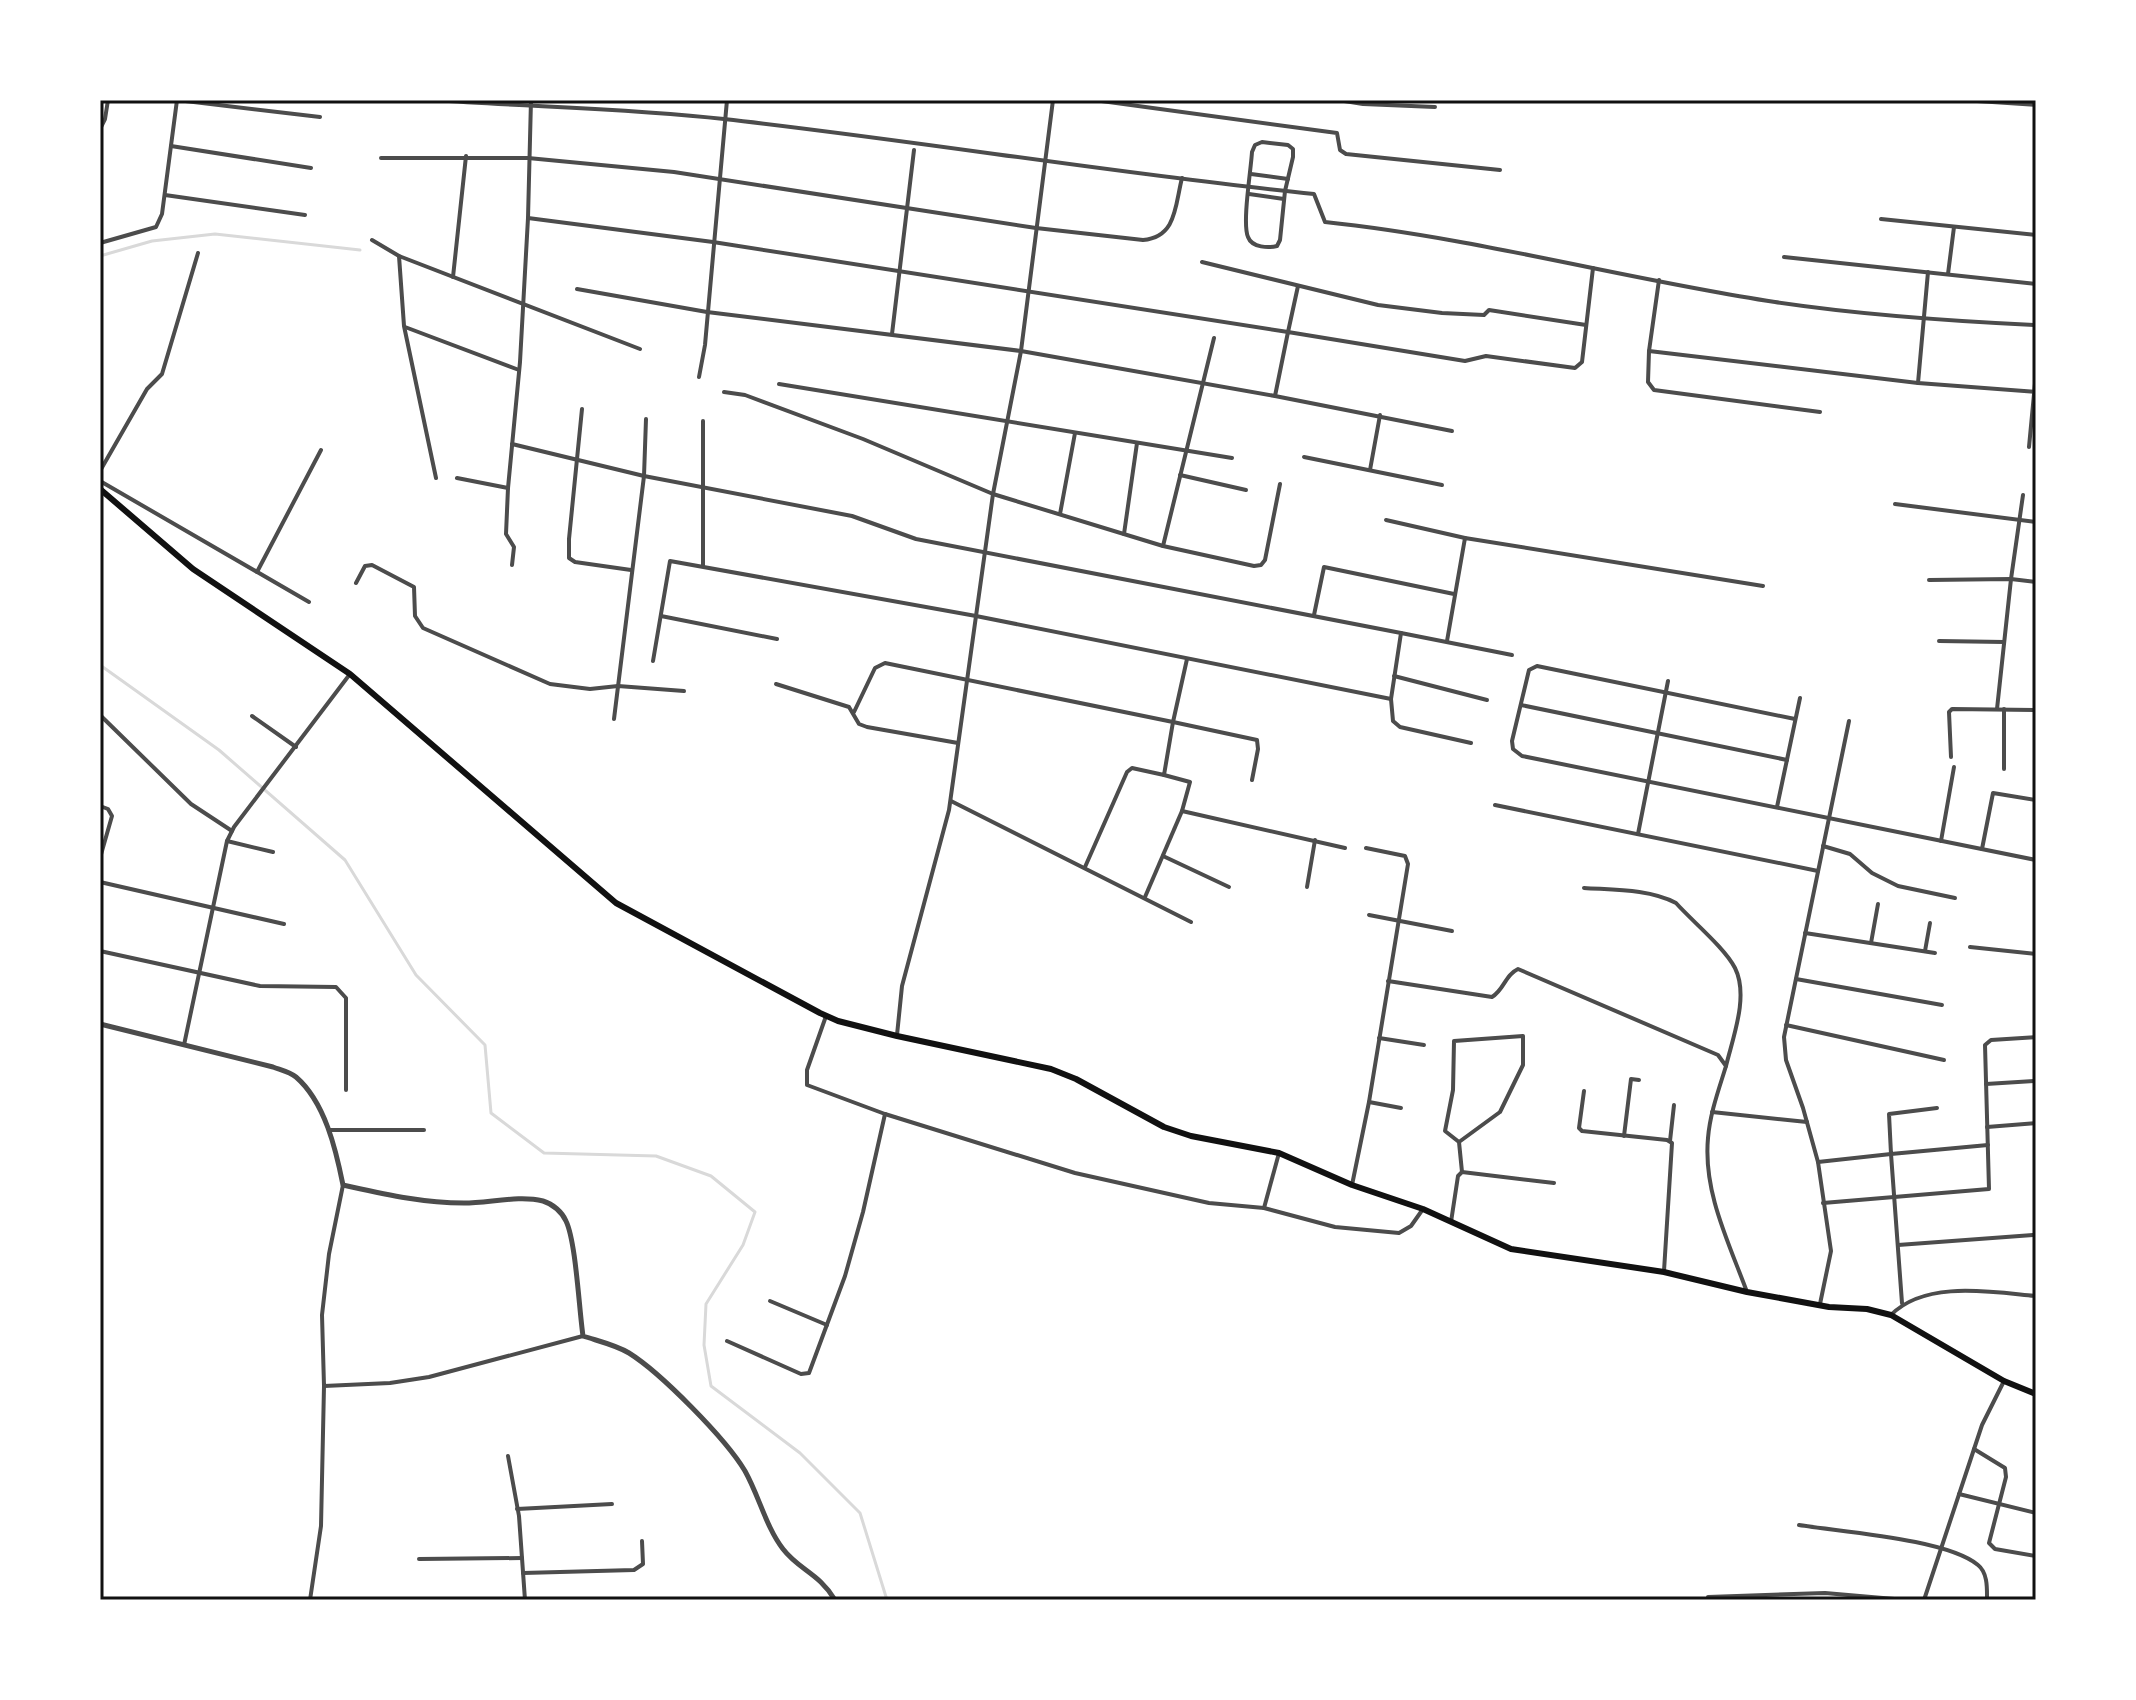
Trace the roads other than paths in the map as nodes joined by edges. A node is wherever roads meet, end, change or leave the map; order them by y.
1 (108, 100) edge
2 (177, 100) edge
3 (434, 100) edge
4 (727, 100) edge
5 (1053, 100) edge
6 (1094, 100) edge
7 (1338, 100) edge
8 (1977, 101) edge
9 (531, 103) edge
10 (2036, 105) edge
11 (1435, 107) dead end
12 (320, 117) dead end
13 (726, 119) junction
14 (100, 129) edge
15 (171, 146) junction
16 (914, 150) dead end
17 (466, 156) junction
18 (381, 158) dead end
19 (528, 158) junction
20 (1047, 161) junction
21 (311, 168) dead end
22 (1500, 170) dead end
23 (1250, 174) junction
24 (1182, 177) junction
25 (1288, 179) junction
26 (719, 180) junction
27 (1249, 186) junction
28 (1285, 191) junction
29 (165, 194) junction
30 (1249, 194) junction
31 (1284, 199) junction
32 (907, 208) junction
33 (305, 215) dead end
34 (528, 218) junction
35 (1881, 219) dead end
36 (1954, 227) junction
37 (1036, 228) junction
38 (2036, 235) edge
39 (372, 240) dead end
40 (713, 242) junction
41 (100, 243) edge
42 (198, 253) dead end
43 (399, 256) junction
44 (1784, 257) dead end
45 (1202, 262) dead end
46 (1593, 268) junction
47 (901, 271) junction
48 (1928, 272) junction
49 (1948, 274) junction
50 (453, 277) junction
51 (1659, 280) junction
52 (2036, 284) edge
53 (1298, 286) junction
54 (577, 289) dead end
55 (1028, 290) junction
56 (523, 303) junction
57 (707, 312) junction
58 (1923, 319) junction
59 (1586, 325) junction
60 (2036, 325) edge
61 (404, 326) junction
62 (1288, 332) junction
63 (892, 334) junction
64 (1214, 338) dead end
65 (640, 349) dead end
66 (1021, 351) junction
67 (1649, 351) junction
68 (519, 370) junction
69 (2036, 373) edge
70 (699, 377) dead end
71 (1918, 383) junction
72 (779, 384) dead end
73 (1205, 384) junction
74 (724, 392) dead end
75 (2035, 392) edge
76 (1275, 396) junction
77 (582, 409) dead end
78 (1820, 412) dead end
79 (1380, 415) junction
80 (646, 419) dead end
81 (703, 421) dead end
82 (1007, 422) junction
83 (1452, 431) dead end
84 (1075, 433) junction
85 (1137, 443) junction
86 (512, 444) junction
87 (2029, 447) dead end
88 (321, 450) dead end
89 (1186, 451) junction
90 (1304, 457) dead end
91 (1232, 458) dead end
92 (578, 461) junction
93 (1370, 470) junction
94 (100, 471) edge
95 (1180, 475) junction
96 (644, 476) junction
97 (436, 478) dead end
98 (457, 478) dead end
99 (100, 481) edge
100 (1280, 484) dead end
101 (1442, 485) dead end
102 (701, 486) junction
103 (508, 488) junction
104 (101, 489) edge
105 (1246, 490) dead end
106 (993, 494) junction
107 (2023, 495) dead end
108 (1895, 504) dead end
109 (1060, 514) junction
110 (1386, 520) dead end
111 (2020, 521) junction
112 (2036, 522) edge
113 (1124, 534) junction
114 (1465, 538) junction
115 (1163, 546) junction
116 (985, 553) junction
117 (512, 565) dead end
118 (703, 566) junction
119 (631, 570) junction
120 (257, 572) junction
121 (2011, 579) junction
122 (1929, 580) dead end
123 (2036, 582) edge
124 (356, 583) dead end
125 (1763, 586) dead end
126 (1454, 594) junction
127 (309, 602) dead end
128 (661, 616) junction
129 (976, 616) junction
130 (1314, 616) junction
131 (1401, 633) junction
132 (777, 639) dead end
133 (1447, 641) junction
134 (1939, 641) dead end
135 (2004, 642) junction
136 (1512, 655) dead end
137 (1187, 659) junction
138 (653, 661) dead end
139 (350, 674) junction
140 (1394, 676) junction
141 (1668, 681) dead end
142 (967, 682) junction
143 (776, 684) dead end
144 (618, 686) junction
145 (684, 691) dead end
146 (1666, 692) junction
147 (1800, 698) dead end
148 (1391, 699) junction
149 (1487, 700) dead end
150 (1521, 705) junction
151 (1997, 709) junction
152 (2004, 709) junction
153 (2036, 710) edge
154 (854, 712) junction
155 (100, 715) edge
156 (252, 716) dead end
157 (614, 719) dead end
158 (1795, 719) junction
159 (1849, 721) dead end
160 (1173, 722) junction
161 (1657, 733) junction
162 (958, 743) junction
163 (1471, 743) dead end
164 (296, 747) junction
165 (1951, 757) dead end
166 (1787, 760) junction
167 (1954, 767) dead end
168 (2004, 769) dead end
169 (1164, 775) junction
170 (1252, 780) dead end
171 (1648, 781) junction
172 (2036, 800) edge
173 (950, 801) junction
174 (1495, 805) dead end
175 (100, 806) edge
176 (1777, 807) junction
177 (1182, 811) junction
178 (1829, 818) junction
179 (233, 829) junction
180 (1638, 834) junction
181 (1315, 840) junction
182 (227, 841) junction
183 (1941, 841) junction
184 (1823, 846) junction
185 (1345, 848) dead end
186 (1366, 848) dead end
187 (1982, 849) junction
188 (273, 852) dead end
189 (1163, 856) junction
190 (100, 858) edge
191 (2036, 860) edge
192 (1085, 867) junction
193 (1818, 871) junction
194 (100, 882) edge
195 (1229, 887) dead end
196 (1307, 887) dead end
197 (1584, 888) dead end
198 (1145, 897) junction
199 (1955, 898) dead end
200 (1878, 904) dead end
201 (213, 906) junction
202 (1369, 915) dead end
203 (1399, 920) junction
204 (1191, 922) dead end
205 (1930, 923) dead end
206 (284, 924) dead end
207 (1452, 931) dead end
208 (1805, 933) junction
209 (1871, 943) junction
210 (1970, 947) dead end
211 (100, 951) edge
212 (1925, 951) junction
213 (1935, 953) dead end
214 (2036, 954) edge
215 (199, 971) junction
216 (1796, 979) junction
217 (1388, 981) junction
218 (1942, 1005) dead end
219 (826, 1016) junction
220 (100, 1024) edge
221 (1786, 1025) junction
222 (897, 1036) junction
223 (2036, 1037) edge
224 (1379, 1038) junction
225 (184, 1045) junction
226 (1424, 1045) dead end
227 (1944, 1060) dead end
228 (1726, 1066) junction
229 (1639, 1080) dead end
230 (2036, 1081) edge
231 (1986, 1084) junction
232 (346, 1090) dead end
233 (1584, 1091) dead end
234 (1369, 1102) junction
235 (1674, 1105) dead end
236 (1401, 1108) dead end
237 (1937, 1108) dead end
238 (1712, 1112) junction
239 (885, 1114) junction
240 (1807, 1122) junction
241 (2036, 1123) edge
242 (1987, 1127) junction
243 (330, 1130) junction
244 (424, 1130) dead end
245 (1624, 1136) junction
246 (1670, 1141) junction
247 (1459, 1142) junction
248 (1988, 1145) junction
249 (1279, 1153) junction
250 (1891, 1154) junction
251 (1818, 1162) junction
252 (1462, 1172) junction
253 (1554, 1183) dead end
254 (343, 1185) junction
255 (1352, 1185) junction
256 (1894, 1199) junction
257 (1823, 1203) junction
258 (1264, 1208) junction
259 (1423, 1209) junction
260 (1451, 1222) junction
261 (2033, 1235) dead end
262 (1898, 1245) junction
263 (1664, 1272) junction
264 (1747, 1292) junction
265 (2036, 1296) edge
266 (770, 1301) dead end
267 (1902, 1303) junction
268 (1819, 1305) junction
269 (1891, 1315) junction
270 (827, 1325) junction
271 (583, 1336) junction
272 (727, 1341) dead end
273 (2004, 1381) junction
274 (324, 1386) junction
275 (2036, 1394) edge
276 (1974, 1449) junction
277 (508, 1456) dead end
278 (1959, 1494) junction
279 (612, 1504) dead end
280 (2000, 1504) junction
281 (517, 1509) junction
282 (2036, 1513) edge
283 (1799, 1525) dead end
284 (642, 1541) dead end
285 (1943, 1547) junction
286 (2036, 1556) edge
287 (522, 1558) junction
288 (419, 1559) dead end
289 (523, 1573) junction
290 (1825, 1593) junction
291 (1708, 1597) dead end
292 (1870, 1598) edge
293 (310, 1600) edge
294 (525, 1600) edge
295 (835, 1600) edge
296 (1825, 1600) edge
297 (1906, 1600) edge
298 (1924, 1600) edge
299 (1987, 1600) edge

1 - 14 street
2 - 12 street
2 - 15 street
3 - 9 street
4 - 13 street
5 - 20 street
6 - 22 street
7 - 11 street
8 - 10 street
9 - 13 street
9 - 19 street
13 - 20 street
13 - 26 street
15 - 21 street
15 - 29 street
16 - 32 street
17 - 18 street
17 - 19 street
17 - 50 street
19 - 26 street
19 - 34 street
20 - 24 street
20 - 37 street
23 - 25 street
23 - 25 street
23 - 27 street
24 - 27 street
24 - 37 street
25 - 28 street
26 - 32 street
26 - 40 street
27 - 28 street
27 - 30 street
28 - 31 street
28 - 46 street
29 - 33 street
29 - 41 street
30 - 31 street
30 - 31 street
32 - 37 street
32 - 47 street
34 - 40 street
34 - 56 street
35 - 36 street
36 - 38 street
36 - 49 street
37 - 55 street
39 - 43 street
40 - 47 street
40 - 57 street
42 - 94 street
43 - 50 street
43 - 61 street
44 - 48 street
45 - 53 street
46 - 51 street
46 - 59 street
47 - 55 street
47 - 63 street
48 - 49 street
48 - 58 street
49 - 52 street
50 - 56 street
51 - 58 street
51 - 67 street
53 - 59 street
53 - 62 street
54 - 57 street
55 - 62 street
55 - 66 street
56 - 65 street
56 - 68 street
57 - 63 street
57 - 70 street
58 - 60 street
58 - 71 street
59 - 62 street
61 - 68 street
61 - 97 street
62 - 76 street
63 - 66 street
64 - 73 street
66 - 73 street
66 - 82 street
67 - 71 street
67 - 78 street
68 - 86 street
69 - 75 street
71 - 75 street
72 - 82 street
73 - 76 street
73 - 89 street
74 - 106 street
75 - 87 street
76 - 79 street
77 - 92 street
79 - 83 street
79 - 93 street
80 - 96 street
81 - 102 street
82 - 84 street
82 - 106 street
84 - 85 street
84 - 109 street
85 - 89 street
85 - 113 street
86 - 92 street
86 - 103 street
88 - 120 street
89 - 91 street
89 - 95 street
90 - 93 street
92 - 96 street
92 - 119 street
93 - 101 street
95 - 105 street
95 - 115 street
96 - 102 street
96 - 119 street
98 - 103 street
99 - 120 street
100 - 115 street
102 - 116 street
102 - 118 street
103 - 117 street
104 - 139 main road
106 - 109 street
106 - 116 street
107 - 111 street
108 - 111 street
109 - 113 street
110 - 114 street
111 - 112 street
111 - 121 street
113 - 115 street
114 - 125 street
114 - 126 street
116 - 129 street
116 - 130 street
118 - 128 street
118 - 129 street
119 - 144 street
120 - 127 street
121 - 122 street
121 - 123 street
121 - 135 street
124 - 144 street
126 - 130 street
126 - 133 street
128 - 132 street
128 - 138 street
129 - 137 street
129 - 142 street
130 - 131 street
131 - 133 street
131 - 140 street
133 - 136 street
134 - 135 street
135 - 151 street
137 - 148 street
137 - 160 street
139 - 164 street
139 - 219 main road
140 - 148 street
140 - 149 street
141 - 146 street
142 - 154 street
142 - 160 street
142 - 162 street
143 - 154 street
144 - 145 street
144 - 157 street
146 - 150 street
146 - 158 street
146 - 161 street
147 - 158 street
148 - 163 street
150 - 161 street
150 - 171 street
151 - 152 street
151 - 165 street
152 - 153 street
152 - 168 street
154 - 162 street
155 - 179 street
156 - 164 street
158 - 166 street
159 - 178 street
160 - 169 street
160 - 170 street
161 - 166 street
161 - 171 street
162 - 173 street
164 - 179 street
166 - 176 street
167 - 183 street
169 - 177 street
169 - 192 street
171 - 176 street
171 - 180 street
172 - 187 street
173 - 192 street
173 - 222 street
174 - 180 street
175 - 190 street
176 - 178 street
177 - 181 street
177 - 189 street
178 - 183 street
178 - 184 street
179 - 182 street
180 - 193 street
181 - 185 street
181 - 196 street
182 - 188 street
182 - 201 street
183 - 187 street
184 - 193 street
184 - 199 street
186 - 203 street
187 - 191 street
189 - 195 street
189 - 198 street
192 - 198 street
193 - 208 street
194 - 201 street
197 - 228 street
198 - 204 street
200 - 209 street
201 - 206 street
201 - 215 street
202 - 203 street
203 - 207 street
203 - 217 street
205 - 212 street
208 - 209 street
208 - 216 street
209 - 212 street
210 - 214 street
211 - 215 street
212 - 213 street
215 - 225 street
215 - 232 street
216 - 218 street
216 - 221 street
217 - 224 street
217 - 228 street
219 - 222 main road
219 - 239 street
220 - 225 street
221 - 227 street
221 - 240 street
222 - 249 main road
223 - 231 street
224 - 226 street
224 - 234 street
225 - 243 street
228 - 238 street
229 - 245 street
230 - 231 street
231 - 242 street
233 - 245 street
234 - 236 street
234 - 255 street
235 - 246 street
237 - 250 street
238 - 240 street
238 - 264 street
239 - 258 street
239 - 270 street
240 - 251 street
241 - 242 street
242 - 248 street
243 - 244 street
243 - 254 street
245 - 246 street
246 - 263 street
247 - 247 street
247 - 252 street
248 - 250 street
248 - 256 street
249 - 255 main road
249 - 258 street
250 - 251 street
250 - 256 street
251 - 257 street
252 - 253 street
252 - 260 street
254 - 271 street
254 - 274 street
255 - 259 main road
256 - 257 street
256 - 262 street
257 - 268 street
258 - 259 street
259 - 260 main road
260 - 263 main road
261 - 262 street
262 - 267 street
263 - 264 main road
264 - 268 main road
265 - 267 street
266 - 270 street
267 - 269 street
268 - 269 main road
269 - 273 main road
270 - 272 street
271 - 274 street
271 - 295 street
273 - 275 main road
273 - 276 street
274 - 293 street
276 - 278 street
276 - 280 street
277 - 281 street
278 - 280 street
278 - 285 street
279 - 281 street
280 - 282 street
280 - 286 street
281 - 287 street
283 - 285 street
284 - 289 street
285 - 298 street
285 - 299 street
287 - 288 street
287 - 289 street
289 - 294 street
290 - 291 street
290 - 292 street
290 - 296 street
292 - 297 street

